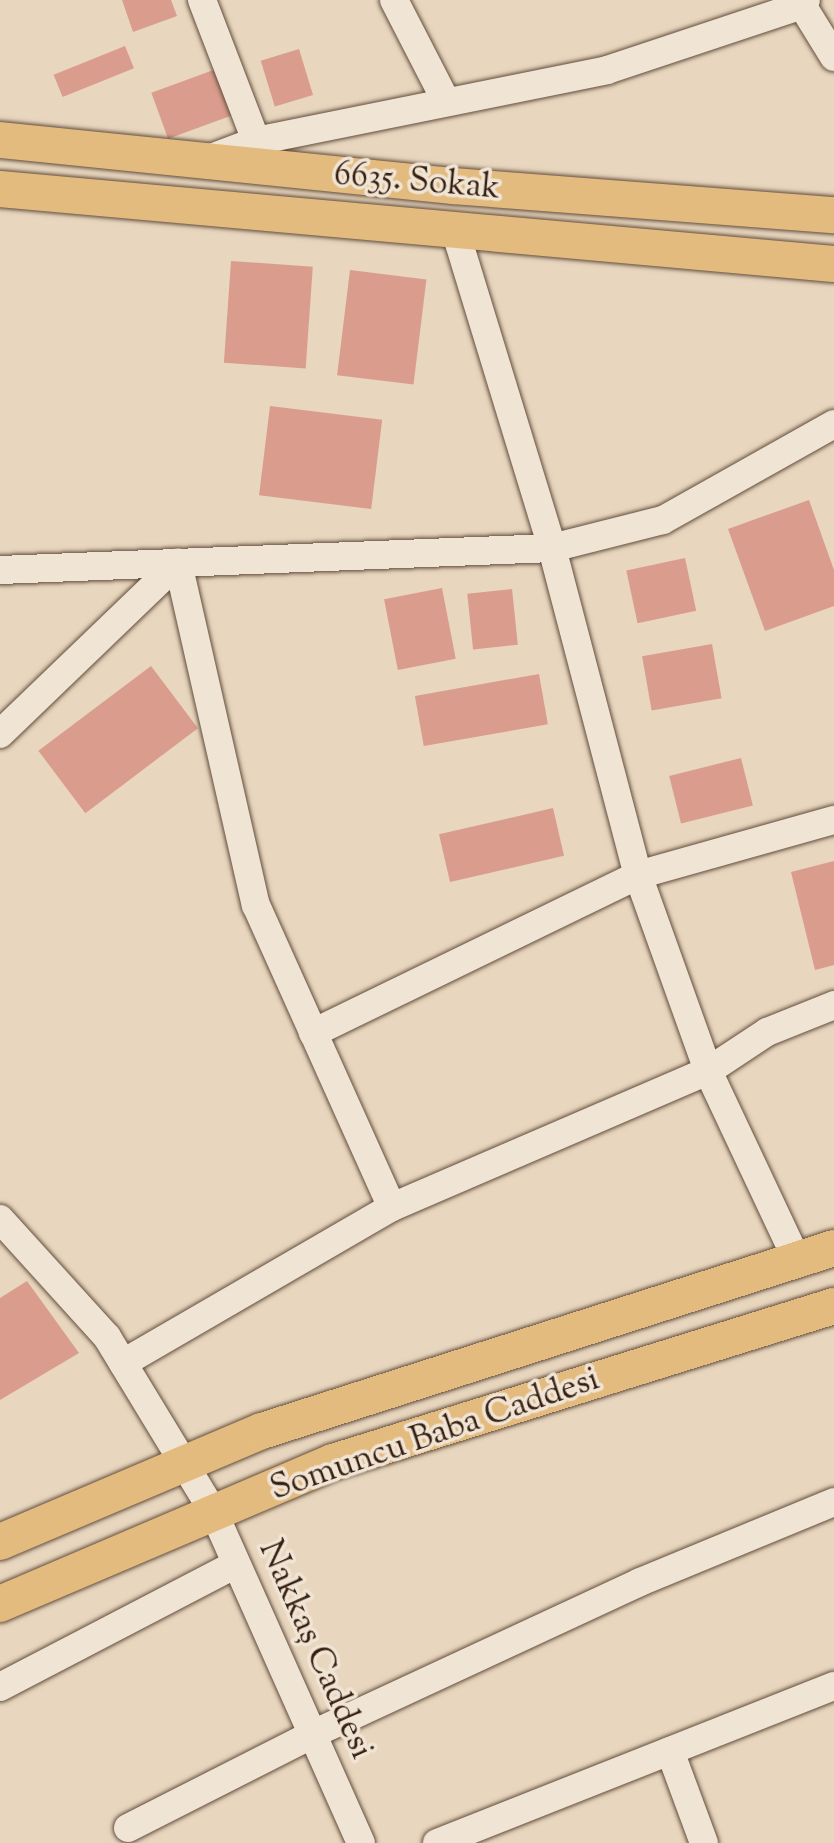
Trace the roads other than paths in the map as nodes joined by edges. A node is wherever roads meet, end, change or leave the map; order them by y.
1 (202, 0) edge
2 (394, 0) edge
3 (804, 2) edge
4 (834, 57) edge
5 (446, 101) junction
6 (0, 140) edge
7 (256, 141) junction
8 (199, 162) junction
9 (0, 189) edge
10 (834, 215) edge
11 (455, 230) junction
12 (834, 264) edge
13 (834, 424) edge
14 (552, 548) junction
15 (178, 563) junction
16 (0, 570) edge
17 (0, 734) edge
18 (834, 820) edge
19 (638, 875) junction
20 (834, 1005) edge
21 (313, 1033) junction
22 (708, 1071) junction
23 (392, 1207) junction
24 (0, 1219) edge
25 (834, 1248) edge
26 (797, 1260) junction
27 (834, 1306) edge
28 (123, 1363) junction
29 (185, 1464) junction
30 (834, 1502) edge
31 (214, 1513) junction
32 (0, 1542) edge
33 (236, 1564) junction
34 (0, 1604) edge
35 (834, 1686) edge
36 (0, 1687) edge
37 (315, 1733) junction
38 (670, 1751) junction
39 (128, 1828) dead end
40 (361, 1843) edge
41 (437, 1843) edge
42 (704, 1843) edge

1 - 7 street
2 - 5 street
3 - 4 street
3 - 5 street
5 - 7 street
6 - 8 main road, 6635. Sokak
7 - 8 street
8 - 10 main road, 6635. Sokak
9 - 11 main road, 6635. Sokak
11 - 12 main road, 6635. Sokak
11 - 14 street
13 - 14 street
14 - 15 street
14 - 19 street
15 - 16 street
15 - 17 street
15 - 21 street
18 - 19 street
19 - 21 street
19 - 22 street
20 - 22 street
21 - 23 street
22 - 23 street
22 - 26 street
23 - 28 street
24 - 28 street, Nakkaş Caddesi
25 - 26 main road, Somuncu Baba Caddesi
26 - 29 main road, Somuncu Baba Caddesi
27 - 31 main road, Somuncu Baba Caddesi
28 - 29 street, Nakkaş Caddesi
29 - 31 street, Nakkaş Caddesi
29 - 32 main road, Somuncu Baba Caddesi
30 - 37 street
31 - 33 street, Nakkaş Caddesi
31 - 34 main road, Somuncu Baba Caddesi
33 - 36 street
33 - 37 street, Nakkaş Caddesi
35 - 38 street
37 - 39 street
37 - 40 street, Nakkaş Caddesi
38 - 41 street
38 - 42 street

